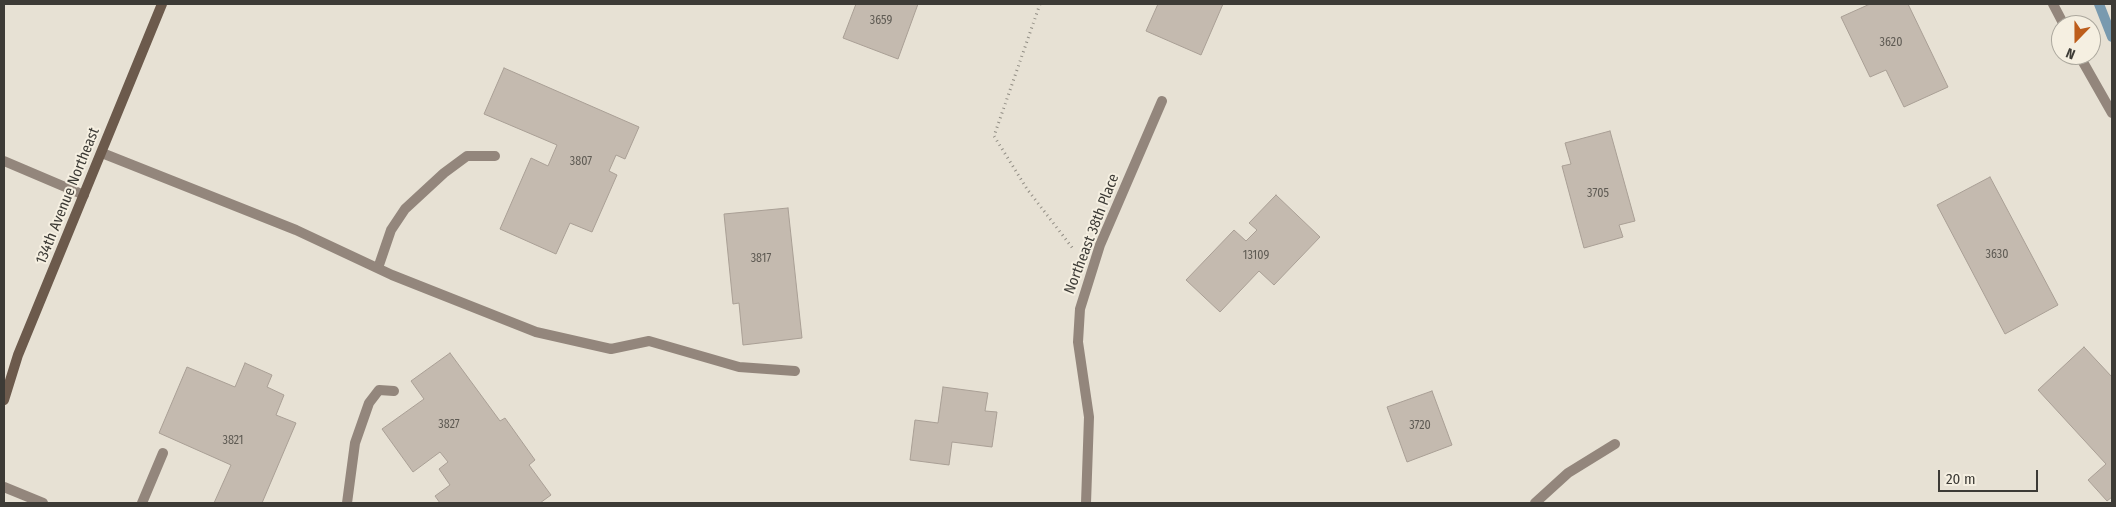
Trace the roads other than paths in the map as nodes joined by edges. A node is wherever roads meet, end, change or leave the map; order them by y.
1 (162, 4) edge
2 (2085, 65) edge
3 (1162, 101) dead end
4 (2112, 113) edge
5 (102, 153) junction
6 (495, 156) dead end
7 (4, 161) edge
8 (84, 195) junction
9 (378, 268) junction
10 (795, 371) dead end
11 (394, 391) dead end
12 (4, 400) edge
13 (1615, 444) dead end
14 (163, 453) dead end
15 (4, 488) edge
16 (43, 503) edge
17 (142, 503) edge
18 (347, 503) edge
19 (1086, 503) edge
20 (1535, 503) edge

1 - 5 street, 134th Avenue Northeast
2 - 4 street
3 - 19 street, Northeast 38th Place
5 - 8 street, 134th Avenue Northeast
5 - 9 street
6 - 9 street
7 - 8 street
8 - 12 street, 134th Avenue Northeast
9 - 10 street
11 - 18 street
13 - 20 street
14 - 17 street
15 - 16 street

